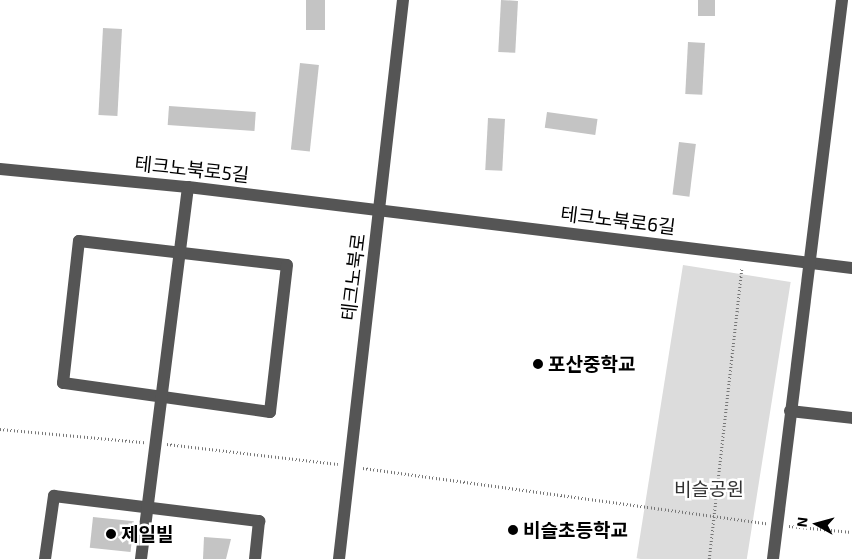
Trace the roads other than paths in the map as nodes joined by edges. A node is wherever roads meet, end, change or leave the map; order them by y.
1 (403, 0) edge
2 (842, 0) edge
3 (0, 169) edge
4 (188, 187) junction
5 (379, 210) junction
6 (179, 253) junction
7 (808, 263) junction
8 (852, 268) edge
9 (161, 397) junction
10 (790, 411) junction
11 (852, 418) edge
12 (148, 508) junction
13 (45, 559) edge
14 (141, 559) edge
15 (255, 559) edge
16 (339, 559) edge
17 (773, 559) edge

1 - 5 street, 테크노북로
2 - 7 street
3 - 4 street, 테크노북로5길
4 - 5 street, 테크노북로5길
4 - 6 street
5 - 7 street, 테크노북로6길
5 - 16 street, 테크노북로
6 - 9 street
6 - 9 street
6 - 9 street
7 - 8 street, 테크노북로6길
7 - 10 street
9 - 12 street
10 - 11 street
10 - 17 street
12 - 13 street
12 - 14 street
12 - 15 street

